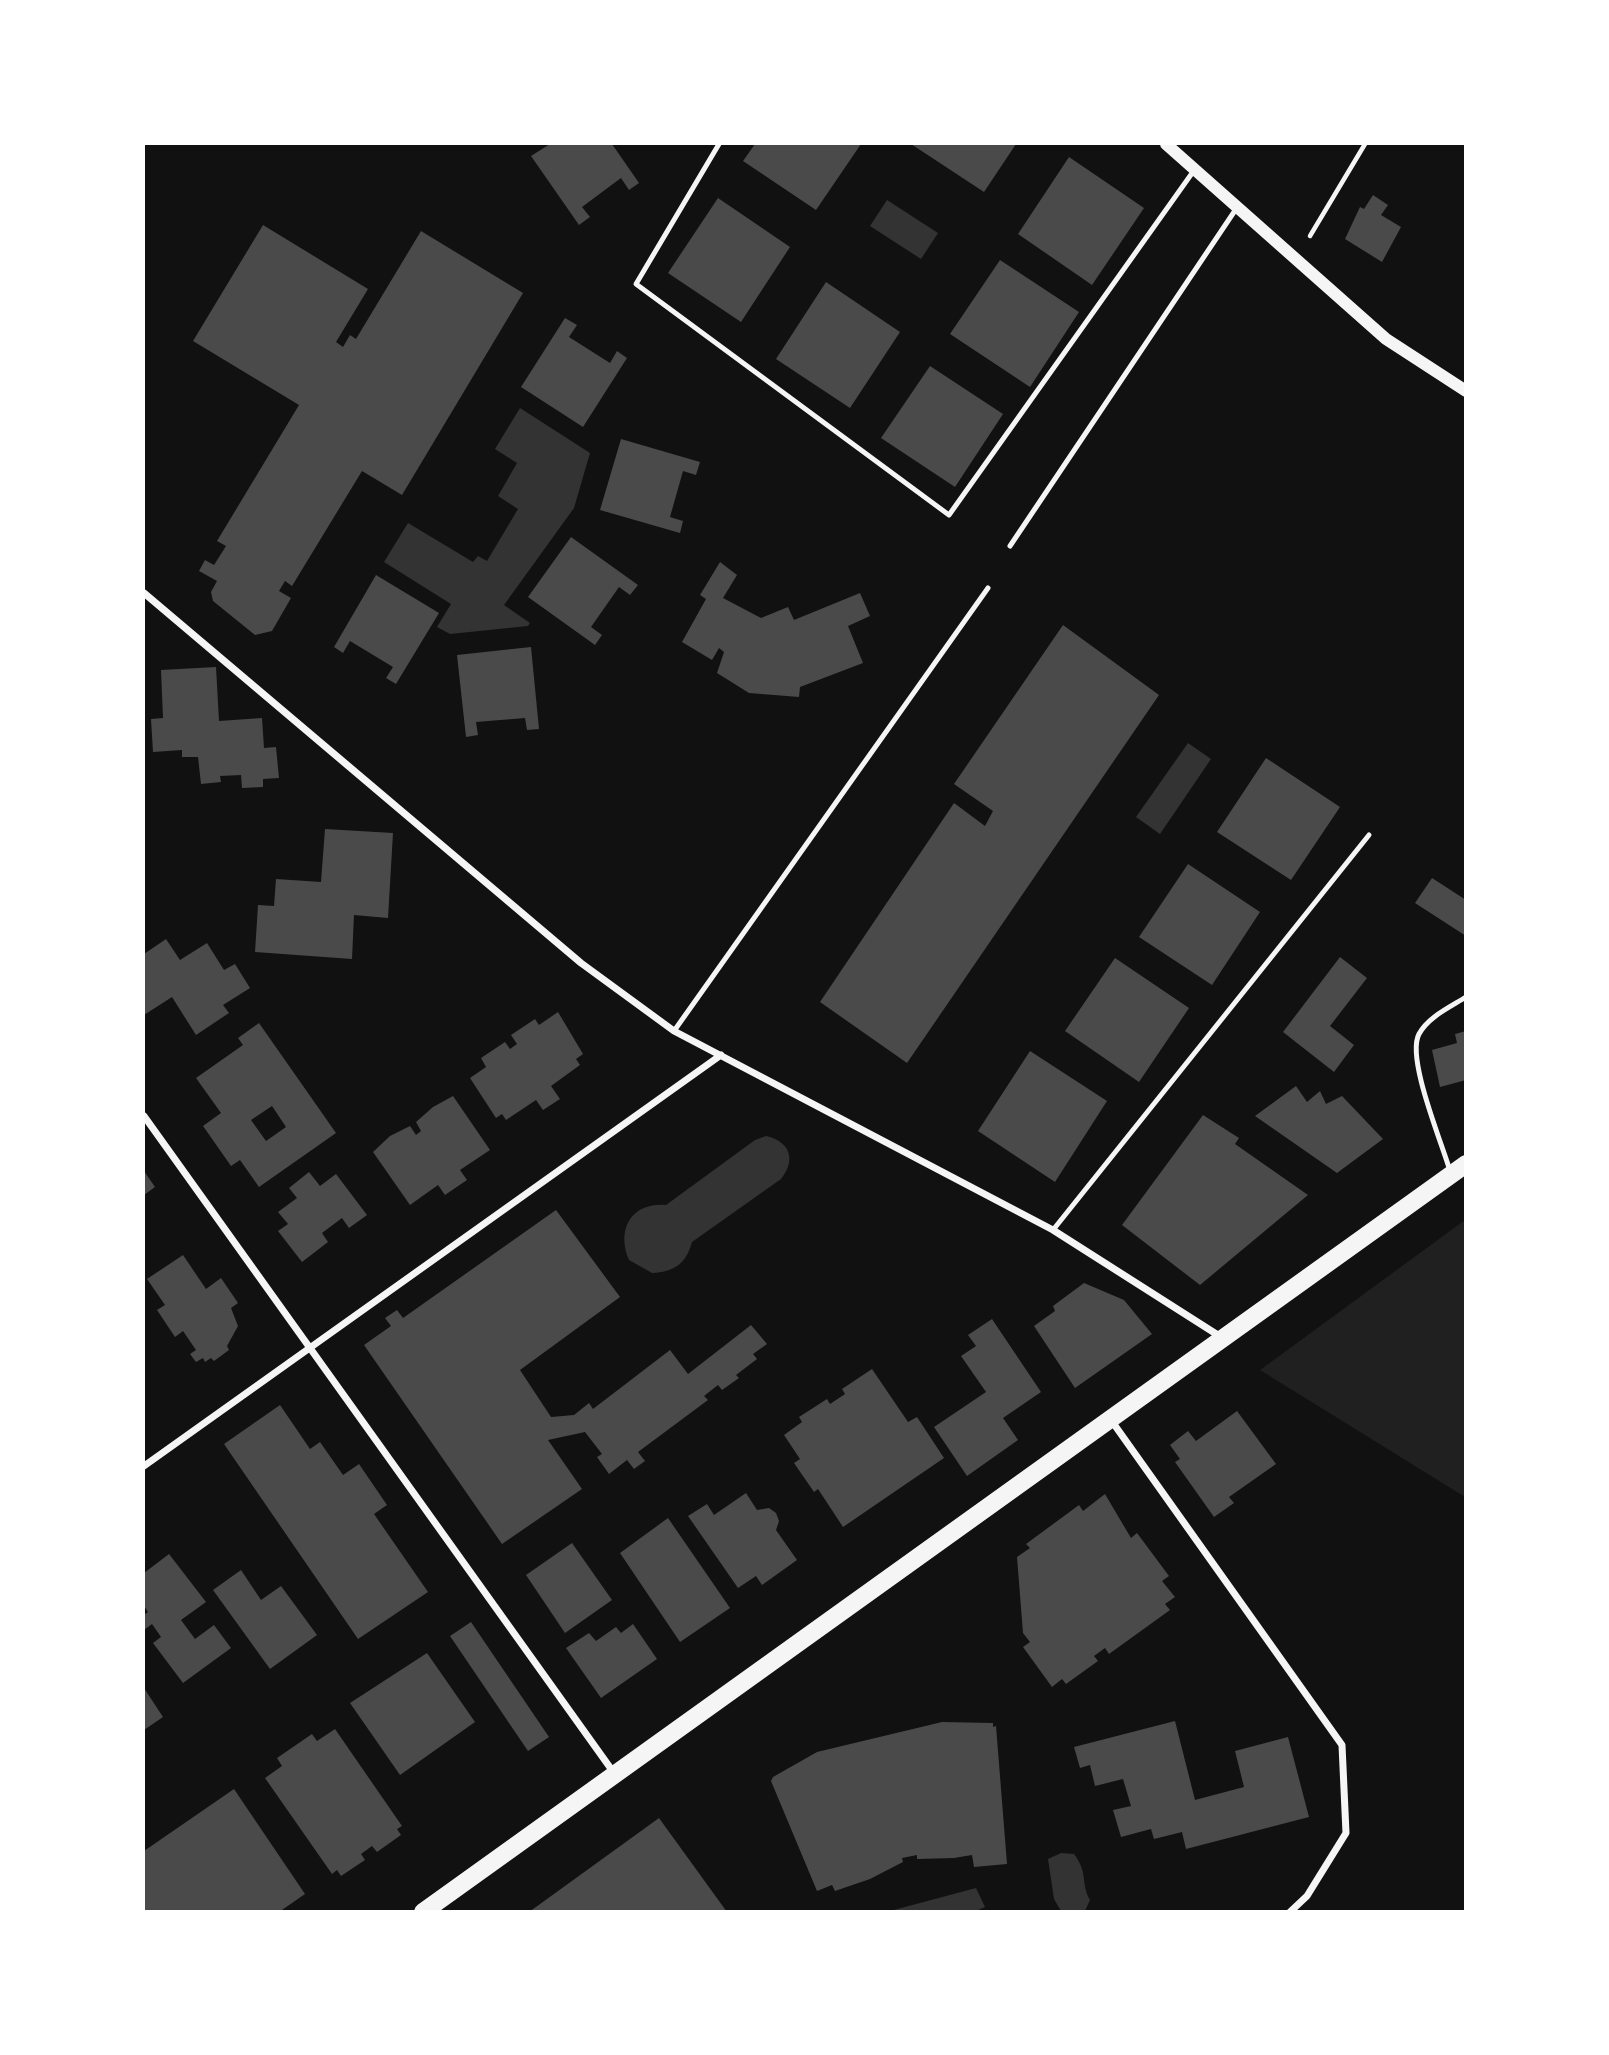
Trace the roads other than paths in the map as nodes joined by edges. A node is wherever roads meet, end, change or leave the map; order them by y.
1 (719, 144) edge
2 (1166, 144) edge
3 (1195, 169) junction
4 (1238, 207) junction
5 (1465, 391) edge
6 (1010, 546) dead end
7 (988, 588) dead end
8 (144, 593) edge
9 (1369, 835) dead end
10 (1465, 997) edge
11 (674, 1031) junction
12 (720, 1055) junction
13 (144, 1116) edge
14 (1458, 1169) edge
15 (1053, 1230) junction
16 (1223, 1338) junction
17 (310, 1347) junction
18 (1111, 1420) junction
19 (144, 1466) edge
20 (615, 1775) junction
21 (423, 1912) edge
22 (1290, 1912) edge

1 - 3 lane
2 - 3 street
3 - 4 street
4 - 5 street
4 - 6 lane
7 - 11 lane
8 - 11 street
9 - 15 lane
10 - 14 lane
11 - 12 street
12 - 15 street
12 - 17 street
13 - 17 street
14 - 16 main road
15 - 16 street
16 - 18 main road
17 - 19 street
17 - 20 street
18 - 20 main road
18 - 22 street
20 - 21 main road

